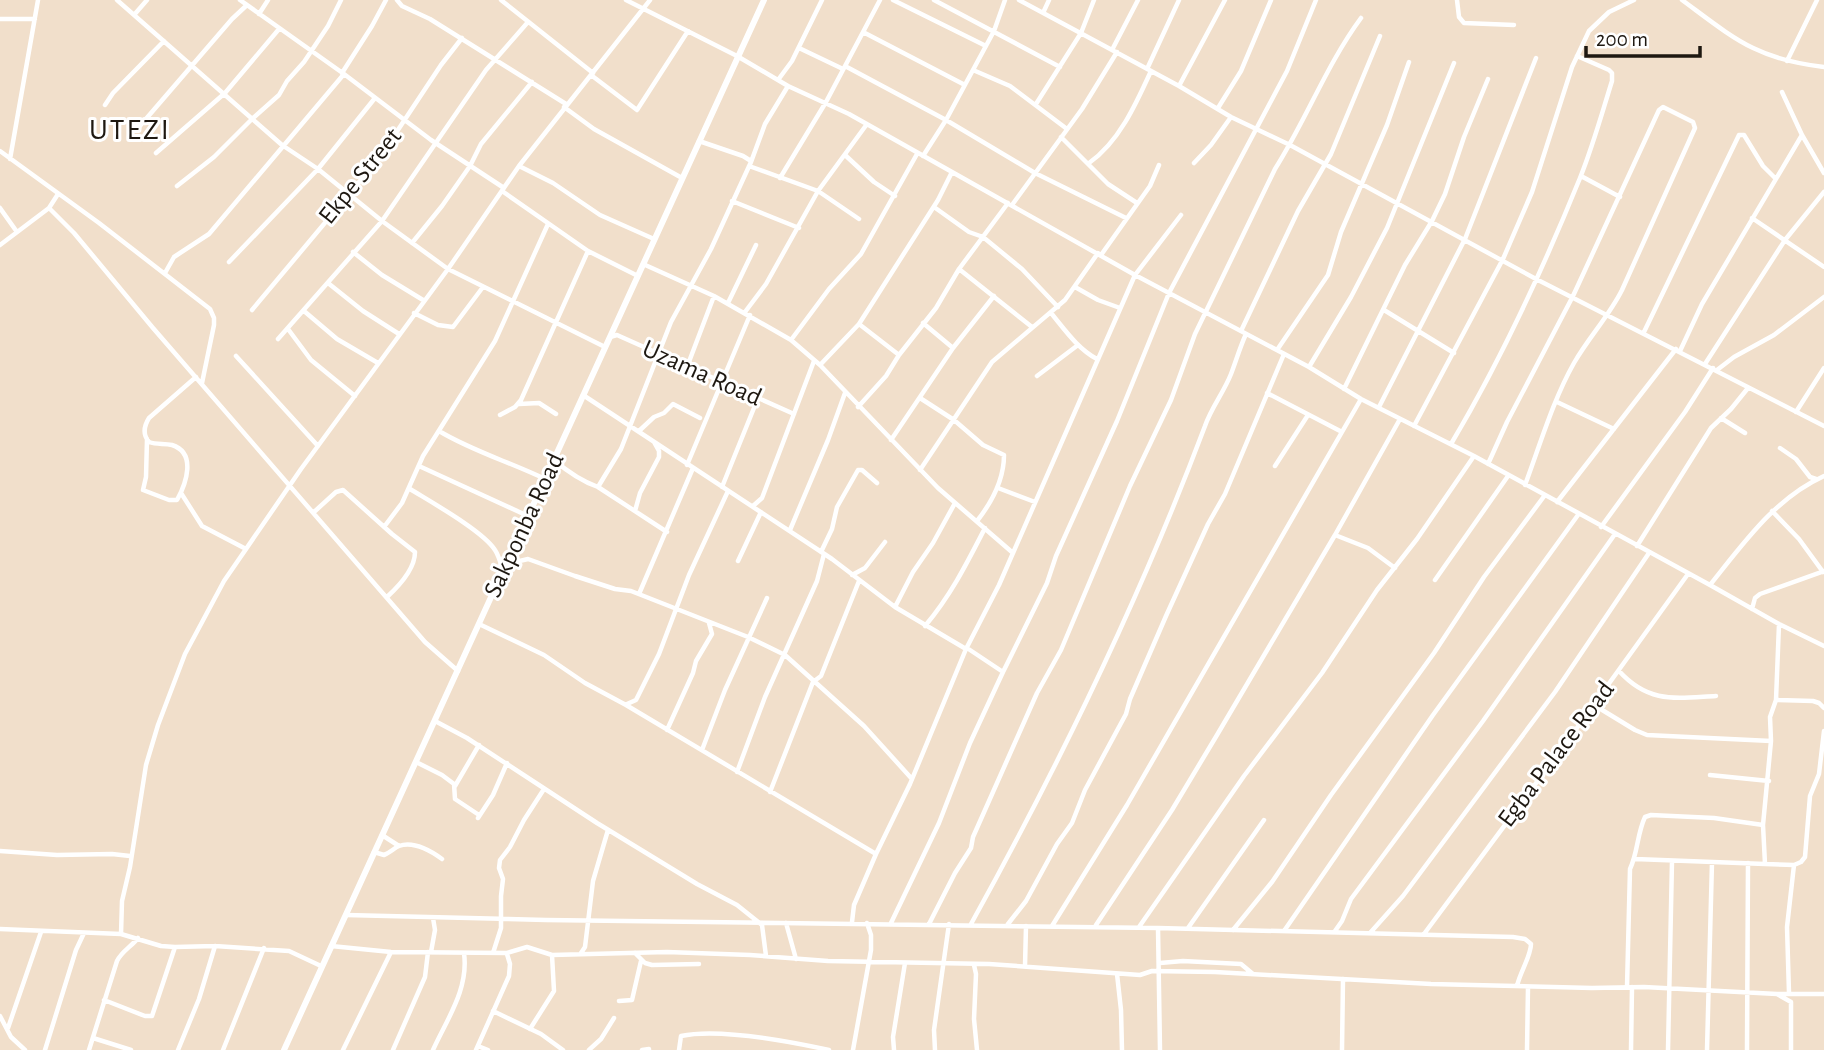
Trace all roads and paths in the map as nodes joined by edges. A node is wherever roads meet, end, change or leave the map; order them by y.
1 (38, 0) edge
2 (117, 0) edge
3 (147, 0) edge
4 (240, 0) edge
5 (268, 0) edge
6 (341, 0) edge
7 (386, 0) edge
8 (397, 0) edge
9 (501, 0) edge
10 (626, 0) edge
11 (650, 0) edge
12 (764, 0) edge
13 (822, 0) edge
14 (880, 0) edge
15 (893, 0) edge
16 (934, 0) edge
17 (1005, 0) edge
18 (1018, 0) edge
19 (1049, 0) edge
20 (1094, 0) edge
21 (1138, 0) edge
22 (1179, 0) edge
23 (1225, 0) edge
24 (1271, 0) edge
25 (1316, 0) edge
26 (1458, 0) edge
27 (1634, 0) edge
28 (1682, 0) edge
29 (1817, 0) edge
30 (247, 5) junction
31 (644, 10) junction
32 (1043, 13) junction
33 (259, 14) junction
34 (134, 15) junction
35 (1361, 18) dead end
36 (0, 19) edge
37 (35, 19) junction
38 (528, 22) junction
39 (1514, 25) dead end
40 (278, 29) junction
41 (688, 31) junction
42 (994, 31) junction
43 (863, 32) junction
44 (1081, 33) junction
45 (1380, 36) dead end
46 (462, 38) junction
47 (164, 41) junction
48 (986, 46) junction
49 (799, 48) junction
50 (311, 51) junction
51 (1114, 51) junction
52 (737, 56) junction
53 (1577, 56) junction
54 (1536, 58) dead end
55 (495, 59) junction
56 (1824, 60) edge
57 (1787, 61) junction
58 (1409, 62) dead end
59 (1454, 63) dead end
60 (194, 66) junction
61 (1816, 66) junction
62 (1060, 67) junction
63 (1824, 67) edge
64 (844, 68) junction
65 (1149, 70) junction
66 (973, 71) junction
67 (343, 74) junction
68 (592, 74) junction
69 (1488, 79) dead end
70 (778, 80) junction
71 (532, 82) junction
72 (964, 84) junction
73 (788, 86) junction
74 (1180, 86) junction
75 (1782, 92) dead end
76 (225, 93) junction
77 (375, 98) junction
78 (826, 103) junction
79 (1036, 104) junction
80 (105, 105) dead end
81 (565, 106) junction
82 (1218, 108) junction
83 (1231, 117) junction
84 (252, 119) junction
85 (405, 120) junction
86 (946, 120) junction
87 (867, 124) junction
88 (139, 127) dead end
89 (1255, 128) junction
90 (1067, 130) junction
91 (1802, 135) junction
92 (1061, 137) junction
93 (699, 141) junction
94 (436, 144) junction
95 (282, 145) junction
96 (1290, 145) junction
97 (0, 152) edge
98 (156, 153) dead end
99 (845, 155) junction
100 (920, 155) junction
101 (10, 159) junction
102 (1089, 163) junction
103 (1194, 163) dead end
104 (750, 164) junction
105 (1325, 164) junction
106 (1159, 165) dead end
107 (470, 166) junction
108 (519, 166) junction
109 (318, 169) junction
110 (952, 172) junction
111 (1035, 173) junction
112 (1824, 173) edge
113 (1581, 176) junction
114 (682, 178) junction
115 (780, 178) junction
116 (1775, 178) junction
117 (1362, 184) junction
118 (177, 186) dead end
119 (503, 189) junction
120 (818, 191) junction
121 (1824, 192) edge
122 (58, 194) junction
123 (349, 194) junction
124 (895, 196) junction
125 (1620, 197) junction
126 (732, 201) junction
127 (1396, 202) junction
128 (1137, 203) junction
129 (1010, 204) junction
130 (934, 207) junction
131 (0, 208) edge
132 (49, 208) junction
133 (1181, 215) dead end
134 (1125, 218) junction
135 (1752, 218) junction
136 (859, 219) dead end
137 (382, 221) junction
138 (1432, 221) junction
139 (548, 224) junction
140 (799, 228) junction
141 (17, 232) junction
142 (983, 237) junction
143 (654, 239) junction
144 (1465, 239) junction
145 (1785, 240) junction
146 (412, 243) junction
147 (0, 245) edge
148 (756, 245) dead end
149 (587, 251) junction
150 (353, 252) junction
151 (1099, 254) junction
152 (1503, 259) junction
153 (229, 262) dead end
154 (643, 264) junction
155 (1824, 267) edge
156 (448, 269) junction
157 (960, 269) junction
158 (165, 273) junction
159 (1135, 275) junction
160 (638, 276) junction
161 (1536, 279) junction
162 (328, 283) junction
163 (691, 285) junction
164 (483, 287) junction
165 (1075, 287) junction
166 (1169, 293) junction
167 (714, 296) junction
168 (994, 296) junction
169 (1573, 296) junction
170 (1824, 298) edge
171 (424, 300) junction
172 (513, 302) junction
173 (728, 303) junction
174 (1058, 307) junction
175 (1120, 308) junction
176 (252, 310) dead end
177 (1384, 310) junction
178 (304, 311) junction
179 (414, 313) junction
180 (1051, 313) junction
181 (1206, 313) junction
182 (747, 314) junction
183 (1609, 314) junction
184 (558, 322) junction
185 (923, 323) junction
186 (859, 324) junction
187 (1032, 327) junction
188 (288, 329) junction
189 (1418, 332) junction
190 (1644, 332) junction
191 (1243, 333) junction
192 (399, 334) junction
193 (610, 338) junction
194 (278, 340) dead end
195 (791, 341) junction
196 (1078, 345) junction
197 (605, 347) junction
198 (953, 348) junction
199 (1277, 350) junction
200 (1678, 350) junction
201 (1454, 353) junction
202 (658, 354) junction
203 (1284, 354) junction
204 (899, 355) junction
205 (236, 356) dead end
206 (1097, 359) junction
207 (814, 360) junction
208 (378, 363) junction
209 (1705, 364) junction
210 (820, 365) junction
211 (687, 367) junction
212 (1308, 367) junction
213 (1824, 368) edge
214 (1715, 369) junction
215 (1037, 376) dead end
216 (196, 377) junction
217 (722, 382) junction
218 (202, 384) junction
219 (1748, 388) junction
220 (1344, 389) junction
221 (845, 393) junction
222 (1268, 393) junction
223 (583, 395) junction
224 (355, 396) junction
225 (758, 398) junction
226 (920, 398) junction
227 (1360, 398) junction
228 (1557, 402) junction
229 (519, 404) junction
230 (858, 407) junction
231 (1379, 407) junction
232 (1796, 412) junction
233 (556, 414) dead end
234 (794, 414) junction
235 (500, 415) dead end
236 (1308, 415) junction
237 (700, 418) dead end
238 (1721, 418) junction
239 (1400, 419) junction
240 (954, 420) junction
241 (630, 424) junction
242 (1414, 426) junction
243 (1824, 426) edge
244 (1614, 429) junction
245 (439, 431) junction
246 (639, 431) junction
247 (1342, 432) junction
248 (1745, 433) dead end
249 (147, 439) junction
250 (653, 440) junction
251 (891, 440) junction
252 (1451, 444) junction
253 (318, 446) junction
254 (1780, 448) dead end
255 (1474, 456) junction
256 (554, 460) junction
257 (1488, 464) junction
258 (419, 466) junction
259 (690, 466) junction
260 (1275, 466) dead end
261 (920, 470) junction
262 (1824, 475) edge
263 (1508, 476) junction
264 (545, 479) junction
265 (1816, 479) junction
266 (877, 483) dead end
267 (1525, 485) junction
268 (290, 486) junction
269 (598, 487) junction
270 (722, 487) junction
271 (998, 488) junction
272 (410, 489) junction
273 (728, 491) junction
274 (181, 493) junction
275 (1545, 495) junction
276 (1035, 502) junction
277 (1557, 502) junction
278 (955, 503) junction
279 (752, 506) junction
280 (635, 511) junction
281 (1772, 511) junction
282 (314, 512) junction
283 (761, 512) junction
284 (1578, 515) junction
285 (528, 516) junction
286 (977, 521) junction
287 (384, 527) junction
288 (1601, 527) junction
289 (985, 528) junction
290 (790, 530) junction
291 (667, 532) junction
292 (1615, 534) junction
293 (1335, 535) junction
294 (885, 542) dead end
295 (517, 546) dead end
296 (1637, 546) junction
297 (246, 549) junction
298 (823, 553) junction
299 (1013, 553) junction
300 (1649, 553) junction
301 (524, 558) junction
302 (738, 561) dead end
303 (505, 567) junction
304 (1395, 568) junction
305 (1824, 572) edge
306 (1688, 573) junction
307 (852, 575) junction
308 (1435, 580) dead end
309 (859, 581) junction
310 (1710, 585) junction
311 (639, 594) junction
312 (387, 597) junction
313 (767, 598) dead end
314 (895, 607) junction
315 (1752, 609) junction
316 (676, 610) junction
317 (708, 622) junction
318 (479, 624) junction
319 (1779, 624) junction
320 (925, 626) junction
321 (748, 638) junction
322 (1824, 646) edge
323 (966, 649) junction
324 (785, 655) junction
325 (458, 671) junction
326 (1619, 671) junction
327 (1003, 672) junction
328 (813, 682) junction
329 (1716, 696) dead end
330 (1776, 700) junction
331 (626, 705) junction
332 (1594, 705) junction
333 (1824, 708) edge
334 (435, 721) junction
335 (667, 730) junction
336 (1824, 731) edge
337 (1771, 741) junction
338 (479, 745) junction
339 (702, 750) junction
340 (416, 762) junction
341 (507, 763) junction
342 (737, 772) junction
343 (1710, 775) dead end
344 (912, 779) junction
345 (1769, 781) junction
346 (455, 786) junction
347 (544, 789) junction
348 (770, 792) junction
349 (1264, 820) dead end
350 (1763, 825) junction
351 (608, 830) junction
352 (382, 835) junction
353 (400, 846) junction
354 (0, 851) edge
355 (374, 852) junction
356 (876, 854) junction
357 (130, 856) junction
358 (442, 859) dead end
359 (1635, 859) junction
360 (1672, 861) junction
361 (1712, 862) junction
362 (1748, 863) junction
363 (1765, 864) junction
364 (1794, 865) junction
365 (345, 915) junction
366 (433, 918) junction
367 (502, 918) junction
368 (587, 920) junction
369 (852, 922) junction
370 (760, 923) junction
371 (786, 923) junction
372 (867, 923) junction
373 (891, 923) junction
374 (929, 924) junction
375 (949, 924) junction
376 (971, 924) junction
377 (1008, 925) junction
378 (1096, 925) junction
379 (1026, 926) junction
380 (1052, 926) junction
381 (1139, 927) junction
382 (1158, 928) junction
383 (0, 929) edge
384 (1188, 929) junction
385 (1233, 930) junction
386 (1284, 931) junction
387 (1335, 931) junction
388 (41, 932) junction
389 (84, 933) junction
390 (1370, 933) junction
391 (121, 934) junction
392 (1424, 934) junction
393 (138, 938) junction
394 (215, 946) junction
395 (331, 946) junction
396 (175, 947) junction
397 (264, 948) junction
398 (391, 952) junction
399 (429, 952) junction
400 (464, 953) junction
401 (493, 953) junction
402 (507, 953) junction
403 (635, 953) junction
404 (580, 954) junction
405 (552, 955) junction
406 (766, 956) junction
407 (796, 959) junction
408 (641, 960) junction
409 (869, 961) junction
410 (905, 963) junction
411 (1160, 963) junction
412 (699, 964) dead end
413 (945, 965) junction
414 (974, 965) junction
415 (321, 966) junction
416 (1025, 966) junction
417 (1159, 971) junction
418 (1117, 974) junction
419 (1253, 974) junction
420 (1343, 979) junction
421 (1517, 986) junction
422 (1528, 987) junction
423 (1630, 987) junction
424 (1668, 989) junction
425 (1709, 991) junction
426 (1746, 991) junction
427 (1790, 993) junction
428 (1798, 993) junction
429 (1777, 994) junction
430 (1824, 994) edge
431 (104, 1000) junction
432 (619, 1001) dead end
433 (1791, 1002) junction
434 (493, 1011) junction
435 (0, 1016) edge
436 (614, 1018) dead end
437 (8, 1028) junction
438 (530, 1029) junction
439 (93, 1038) junction
440 (477, 1048) edge
441 (649, 1049) edge
442 (1708, 1049) edge
443 (26, 1050) edge
444 (45, 1050) edge
445 (89, 1050) edge
446 (131, 1050) edge
447 (178, 1050) edge
448 (223, 1050) edge
449 (284, 1050) edge
450 (343, 1050) edge
451 (393, 1050) edge
452 (433, 1050) edge
453 (488, 1050) edge
454 (563, 1050) edge
455 (589, 1050) edge
456 (642, 1050) edge
457 (679, 1050) edge
458 (829, 1050) edge
459 (853, 1050) edge
460 (894, 1050) edge
461 (934, 1050) edge
462 (976, 1050) edge
463 (1122, 1050) edge
464 (1160, 1050) edge
465 (1342, 1050) edge
466 (1527, 1050) edge
467 (1631, 1050) edge
468 (1668, 1050) edge
469 (1747, 1050) edge
470 (1791, 1050) edge

1 - 37 street
2 - 34 street
3 - 34 street
4 - 30 street
5 - 33 street
6 - 50 street
7 - 67 street
8 - 46 street
9 - 38 street
10 - 31 street
11 - 31 street
12 - 52 main road, Sakponba Road
13 - 49 street
14 - 43 street
15 - 48 street
16 - 42 street
17 - 42 street
18 - 32 street
19 - 32 street
20 - 44 street
21 - 51 street
22 - 65 street
23 - 74 street
24 - 82 street
25 - 89 street
26 - 39 street
27 - 53 street
28 - 57 street
29 - 57 street
30 - 33 street
30 - 60 street
31 - 41 street
31 - 68 street
32 - 44 street
33 - 40 street
34 - 47 street
35 - 96 street
36 - 37 street
37 - 101 street
38 - 55 street
38 - 68 street
40 - 50 street
40 - 76 street
41 - 52 street
41 - 68 street
42 - 48 street
42 - 62 street
43 - 64 street
43 - 72 street
44 - 51 street
44 - 62 street
45 - 105 street
46 - 55 street
46 - 85 street, Ekpe Street
47 - 60 street
47 - 80 street
48 - 66 street
49 - 64 street
49 - 70 street
50 - 67 street
50 - 84 street
51 - 65 street
51 - 90 street
52 - 70 street
52 - 93 main road, Sakponba Road
53 - 113 street
53 - 152 street
54 - 144 street
55 - 71 street
55 - 94 street
56 - 61 street
57 - 61 street
58 - 117 street
59 - 127 street
60 - 76 street
60 - 88 street
61 - 63 street
62 - 79 street
64 - 78 street
64 - 86 street
65 - 74 street
65 - 102 street
66 - 72 street
66 - 79 street
67 - 77 street
67 - 95 street
68 - 81 street
69 - 138 street
70 - 73 street
71 - 81 street
71 - 107 street
72 - 86 street
73 - 78 street
73 - 104 street
74 - 82 street
75 - 91 street
76 - 84 street
76 - 98 street
77 - 85 street
77 - 109 street
78 - 87 street
78 - 115 street
79 - 90 street
81 - 108 street
81 - 114 street
82 - 83 street
83 - 89 street
83 - 103 street
84 - 95 street
84 - 118 street
85 - 94 street
85 - 123 street, Ekpe Street
86 - 100 street
86 - 111 street
87 - 99 street
87 - 100 street
89 - 96 street
89 - 166 street
90 - 92 street
91 - 112 street
91 - 116 street
92 - 102 street
92 - 111 street
93 - 104 street
93 - 114 main road, Sakponba Road
94 - 107 street
94 - 137 street
95 - 109 street
95 - 158 street
96 - 105 street
96 - 181 street
97 - 101 street
99 - 120 street
99 - 124 street
100 - 110 street
100 - 124 street
101 - 122 street
102 - 128 street
104 - 115 street
104 - 126 street
105 - 117 street
105 - 191 street
106 - 128 street
107 - 119 street
107 - 146 street
108 - 119 street
108 - 143 street
109 - 123 street
109 - 153 street
110 - 129 street
110 - 130 street
111 - 129 street
111 - 134 street
113 - 125 street
113 - 161 street
114 - 143 main road, Sakponba Road
115 - 120 street
116 - 135 street
116 - 190 street
117 - 127 street
117 - 199 street
119 - 139 street
119 - 156 street
120 - 136 street
120 - 140 street
121 - 145 street
122 - 132 street
122 - 158 street
123 - 137 street
123 - 176 street, Ekpe Street
124 - 195 street
125 - 169 street
125 - 183 street
126 - 140 street
126 - 163 street
127 - 138 street
127 - 212 street
128 - 134 street
129 - 142 street
129 - 151 street
130 - 142 street
130 - 186 street
131 - 141 street
132 - 141 street
132 - 216 street
133 - 159 street
134 - 151 street
135 - 145 street
135 - 200 street
137 - 146 street
137 - 150 street
138 - 144 street
138 - 177 street
139 - 149 street
139 - 172 street
140 - 182 street
141 - 147 street
142 - 157 street
142 - 174 street
143 - 154 main road, Sakponba Road
144 - 152 street
144 - 189 street
145 - 155 street
145 - 209 street
146 - 156 street
148 - 173 street
149 - 160 street
149 - 184 street
150 - 162 street
150 - 171 street
151 - 159 street
151 - 165 street
152 - 161 street
152 - 201 street
154 - 160 main road, Sakponba Road
154 - 163 street
156 - 164 street
156 - 171 street
157 - 168 street
157 - 185 street
158 - 218 street
159 - 166 street
159 - 175 street
160 - 193 main road, Sakponba Road
161 - 169 street
161 - 252 street
162 - 178 street
162 - 192 street
163 - 167 street
163 - 202 street
164 - 172 street
164 - 179 street
165 - 174 street
165 - 175 street
166 - 181 street
166 - 327 street
167 - 173 street
167 - 211 street
168 - 187 street
168 - 198 street
169 - 183 street
169 - 257 street
170 - 214 street
171 - 179 street
172 - 184 street
172 - 245 street
173 - 182 street
174 - 180 street
175 - 206 street
177 - 189 street
177 - 220 street
178 - 188 street
178 - 208 street
179 - 192 street
180 - 187 street
180 - 196 street
181 - 191 street
181 - 374 street
182 - 195 street
182 - 217 street
183 - 190 street
183 - 228 street
184 - 197 street
184 - 229 street
185 - 198 street
185 - 204 street
186 - 204 street
186 - 210 street
187 - 240 street
188 - 194 street
188 - 224 street
189 - 201 street
189 - 231 street
190 - 200 street
191 - 199 street
191 - 376 street
192 - 208 street
193 - 197 main road, Sakponba Road
193 - 202 street, Uzama Road
195 - 207 street
196 - 206 street
196 - 215 street
197 - 223 main road, Sakponba Road
198 - 226 street
199 - 203 street
200 - 209 street
200 - 244 street
201 - 242 street
202 - 211 street, Uzama Road
202 - 241 street
203 - 212 street
203 - 222 street
204 - 230 street
205 - 253 street
206 - 276 street
207 - 210 street
207 - 234 street
208 - 224 street
209 - 214 street
210 - 221 street
211 - 217 street, Uzama Road
212 - 220 street
213 - 232 street
214 - 219 street
214 - 288 street
216 - 218 street
216 - 249 street
217 - 225 street, Uzama Road
217 - 259 street
218 - 268 street
219 - 232 street
219 - 238 street
220 - 227 street
221 - 230 street
221 - 290 street
222 - 236 street
222 - 377 street
223 - 241 street
223 - 256 main road, Sakponba Road
224 - 253 street
225 - 234 street, Uzama Road
225 - 270 street
226 - 240 street
226 - 251 street
227 - 231 street
227 - 247 street
228 - 244 street
228 - 267 street
229 - 233 street
229 - 235 street
230 - 251 street
231 - 239 street
232 - 243 street
234 - 279 street
236 - 247 street
236 - 260 street
237 - 246 street
238 - 248 street
238 - 296 street
239 - 242 street
239 - 293 street
240 - 261 street
240 - 271 street
241 - 246 street
241 - 269 street
242 - 252 street
244 - 277 street
245 - 258 street
245 - 264 street
246 - 250 street
247 - 380 street
249 - 274 street
249 - 274 street
250 - 259 street
250 - 280 street
251 - 261 street
252 - 255 street
253 - 268 street
254 - 265 street
255 - 257 street
255 - 304 street
256 - 264 main road, Sakponba Road
256 - 269 street
257 - 263 street
258 - 272 street
258 - 285 street
259 - 270 street
259 - 291 street
261 - 278 street
262 - 265 street
263 - 267 street
263 - 308 street
264 - 285 main road, Sakponba Road
265 - 281 street
266 - 298 street
267 - 275 street
268 - 282 street
268 - 297 street
269 - 280 street
270 - 273 street
271 - 276 street
271 - 286 street
272 - 287 street
272 - 303 street
273 - 279 street
273 - 316 street
274 - 297 street
275 - 277 street
275 - 385 street
276 - 299 street
277 - 284 street
278 - 286 street
278 - 314 street
279 - 283 street
280 - 291 street
281 - 305 street
281 - 310 street
282 - 287 street
282 - 312 street
283 - 290 street
283 - 302 street
284 - 288 street
284 - 386 street
285 - 303 main road, Sakponba Road
286 - 289 street
287 - 312 street
288 - 292 street
289 - 299 street
289 - 320 street
290 - 298 street
291 - 311 street
292 - 296 street
292 - 387 street
293 - 304 street
293 - 378 street
294 - 307 street
295 - 301 street
296 - 300 street
297 - 357 street
298 - 307 street
298 - 324 street
299 - 323 street
300 - 306 street
300 - 390 street
301 - 303 street
301 - 311 street
303 - 318 main road, Sakponba Road
304 - 381 street
305 - 315 street
306 - 310 street
306 - 326 street, Egba Palace Road
307 - 309 street
309 - 314 street
309 - 328 street
310 - 315 street
311 - 316 street
312 - 325 street
313 - 321 street
314 - 320 street
315 - 319 street
316 - 317 street
316 - 331 street
317 - 321 street
317 - 335 street
318 - 325 main road, Sakponba Road
318 - 331 street
319 - 322 street
319 - 330 street
320 - 323 street
321 - 324 street
321 - 339 street
323 - 327 street
323 - 344 street
324 - 328 street
324 - 342 street
325 - 334 main road, Sakponba Road
326 - 329 street
326 - 332 street, Egba Palace Road
327 - 373 street
328 - 344 street
328 - 348 street
330 - 333 street
330 - 337 street
331 - 335 street
332 - 337 street
332 - 392 street, Egba Palace Road
334 - 338 street
334 - 340 main road, Sakponba Road
335 - 339 street
336 - 364 street
337 - 345 street
338 - 341 street
338 - 346 street
339 - 342 street
340 - 346 street
340 - 352 main road, Sakponba Road
341 - 346 street
341 - 347 street
342 - 348 street
343 - 345 street
344 - 356 street
345 - 350 street
347 - 351 street
347 - 367 street
348 - 356 street
349 - 384 street
350 - 359 street
350 - 363 street
351 - 368 street
351 - 370 street
352 - 353 street
352 - 355 main road, Sakponba Road
353 - 355 street
353 - 358 street
354 - 357 street
355 - 365 main road, Sakponba Road
356 - 369 street
357 - 391 street
359 - 360 street
359 - 423 street
360 - 361 street
360 - 424 street
361 - 362 street
361 - 425 street
362 - 363 street
362 - 426 street
363 - 364 street
364 - 427 street
365 - 366 street
365 - 395 main road, Sakponba Road
366 - 367 street
366 - 399 street
367 - 368 street
367 - 401 street
368 - 370 street
368 - 404 street
369 - 371 street
369 - 372 street
370 - 371 street
370 - 406 street
371 - 407 street
372 - 373 street
372 - 409 street
373 - 374 street
374 - 375 street
375 - 376 street
375 - 413 street
376 - 377 street
377 - 379 street
378 - 380 street
378 - 381 street
379 - 380 street
379 - 416 street
381 - 382 street
382 - 384 street
382 - 411 street
383 - 388 street
384 - 385 street
385 - 386 street
386 - 387 street
387 - 390 street
388 - 389 street
388 - 437 street
389 - 391 street
389 - 444 street
390 - 392 street
391 - 393 street
392 - 421 street
393 - 396 street
393 - 431 street
394 - 396 street
394 - 397 street
394 - 447 street
395 - 398 street
395 - 415 main road, Sakponba Road
396 - 431 street
397 - 415 street
397 - 448 street
398 - 399 street
398 - 450 street
399 - 400 street
399 - 451 street
400 - 401 street
400 - 452 street
401 - 402 street
402 - 405 street
402 - 434 street
403 - 404 street
403 - 406 street
403 - 408 street
404 - 405 street
405 - 438 street
406 - 407 street
407 - 409 street
408 - 412 street
408 - 432 street
409 - 410 street
409 - 459 street
410 - 413 street
410 - 460 street
411 - 417 street
411 - 419 street
413 - 414 street
413 - 461 street
414 - 416 street
414 - 462 street
415 - 449 main road, Sakponba Road
416 - 418 street
417 - 418 street
417 - 419 street
417 - 464 street
418 - 463 street
419 - 420 street
420 - 421 street
420 - 465 street
421 - 422 street
422 - 423 street
422 - 466 street
423 - 424 street
423 - 467 street
424 - 425 street
424 - 468 street
425 - 426 street
425 - 442 street
426 - 429 street
426 - 469 street
427 - 428 street
427 - 429 street
428 - 430 street
428 - 433 street
429 - 433 street
431 - 439 street
433 - 470 street
434 - 438 street
434 - 440 street
435 - 437 street
436 - 455 street
437 - 443 street
438 - 454 street
439 - 445 street
439 - 446 street
440 - 453 street
441 - 456 street
457 - 458 street

